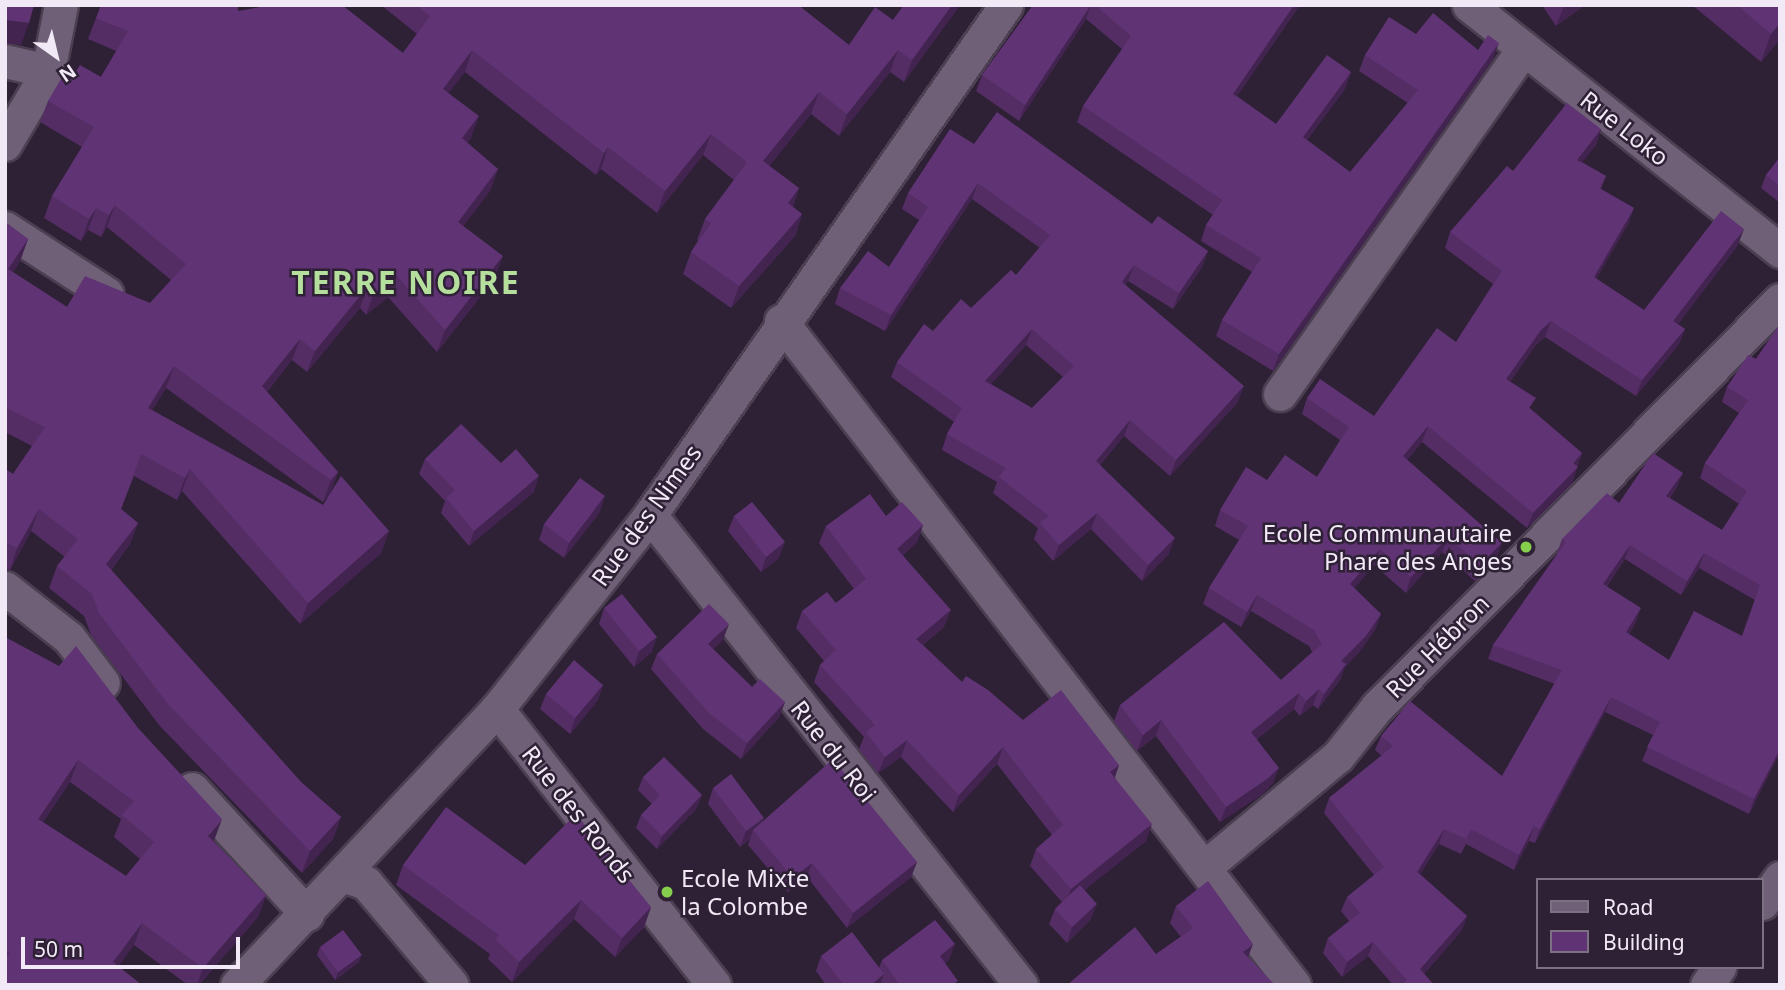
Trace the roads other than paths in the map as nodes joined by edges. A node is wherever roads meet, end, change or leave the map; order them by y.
1 (61, 5) edge
2 (1006, 5) edge
3 (1469, 5) edge
4 (1524, 48) junction
5 (5, 61) edge
6 (48, 71) junction
7 (5, 144) edge
8 (5, 228) edge
9 (1780, 251) edge
10 (107, 295) edge
11 (1780, 300) edge
12 (781, 321) junction
13 (1280, 394) dead end
14 (650, 515) junction
15 (5, 588) edge
16 (119, 704) edge
17 (497, 709) junction
18 (172, 766) edge
19 (1206, 866) junction
20 (345, 876) junction
21 (1780, 878) edge
22 (1764, 901) edge
23 (307, 914) junction
24 (1718, 969) edge
25 (237, 985) edge
26 (453, 985) edge
27 (714, 985) edge
28 (1021, 985) edge
29 (1294, 985) edge
30 (1707, 985) edge

1 - 6 street
2 - 12 street, Rue des Nimes
3 - 4 street, Rue Loko
4 - 9 street, Rue Loko
4 - 13 street
5 - 6 street
6 - 7 street
8 - 10 street
11 - 19 street, Rue Hébron
12 - 14 street, Rue des Nimes
12 - 19 street
14 - 17 street, Rue des Nimes
14 - 28 street, Rue du Roi
15 - 16 street
17 - 20 street, Rue des Nimes
17 - 27 street, Rue des Ronds
18 - 23 street
19 - 29 street
20 - 23 street, Rue des Nimes
20 - 26 street
21 - 22 street
23 - 25 street, Rue des Nimes
24 - 30 street

